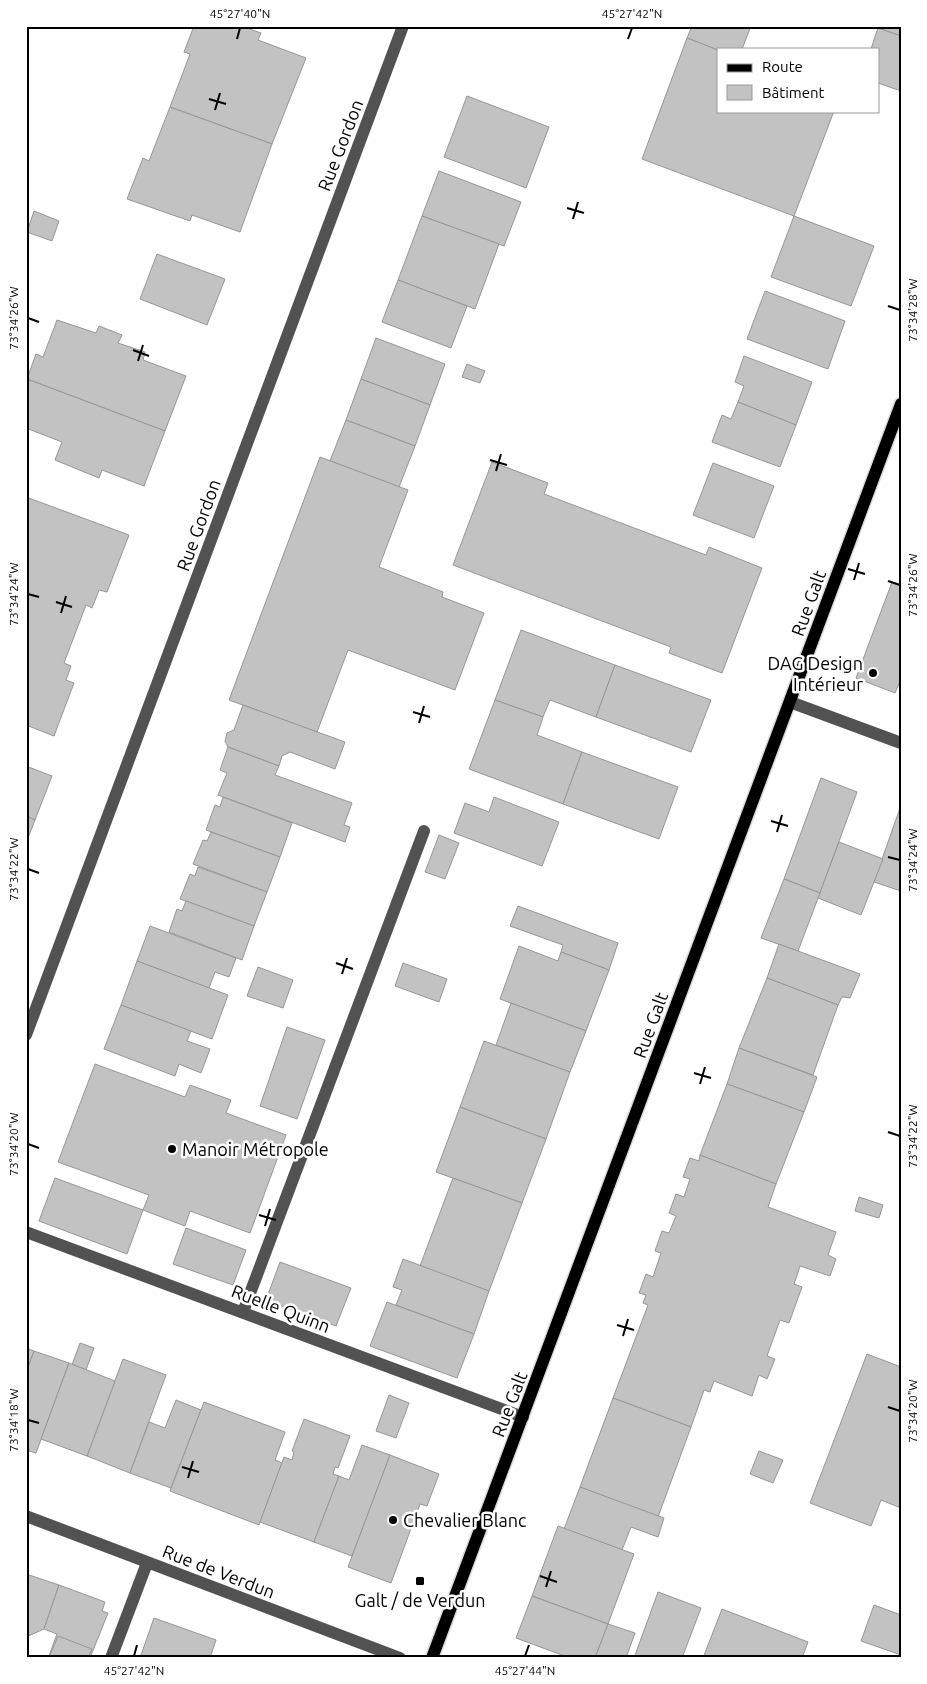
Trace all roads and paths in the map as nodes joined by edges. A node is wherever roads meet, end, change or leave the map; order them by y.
1 (403, 26) edge
2 (901, 404) edge
3 (790, 702) junction
4 (901, 743) edge
5 (424, 831) dead end
6 (26, 1036) edge
7 (26, 1232) edge
8 (243, 1312) junction
9 (523, 1417) junction
10 (26, 1516) edge
11 (147, 1563) junction
12 (111, 1658) edge
13 (400, 1658) edge
14 (432, 1658) edge

1 - 6 street, Rue Gordon
2 - 3 main road, Rue Galt
3 - 4 street
3 - 9 main road, Rue Galt
5 - 8 street
7 - 8 street, Ruelle Quinn
8 - 9 street, Ruelle Quinn
9 - 14 main road, Rue Galt
10 - 11 street, Rue de Verdun
11 - 12 street
11 - 13 street, Rue de Verdun

